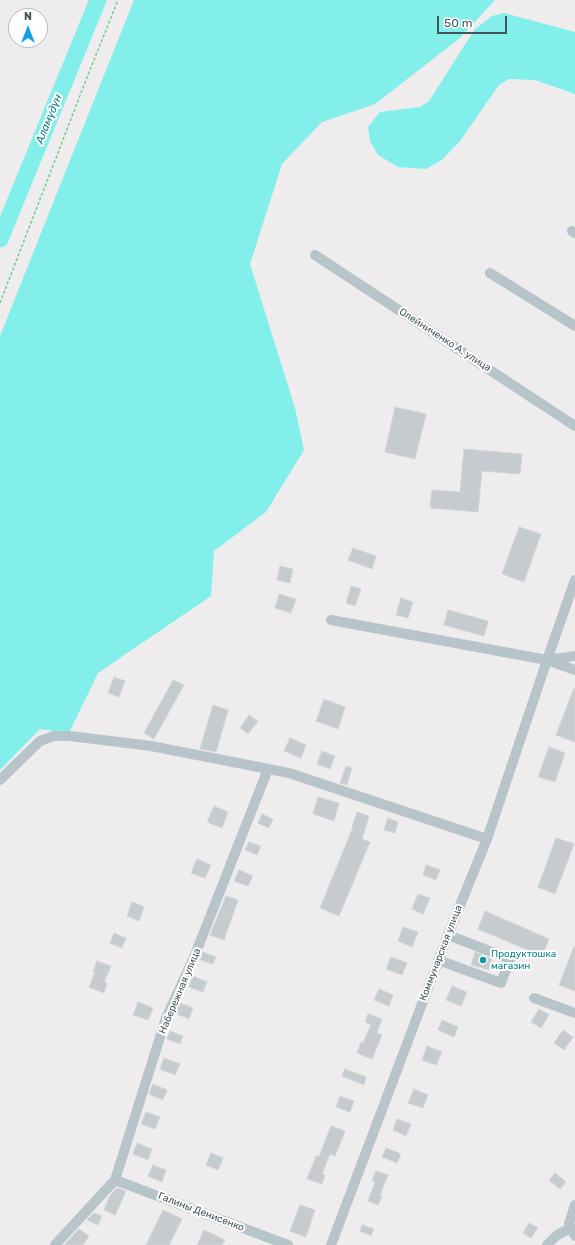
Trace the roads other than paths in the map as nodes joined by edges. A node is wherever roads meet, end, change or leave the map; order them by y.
1 (315, 255) dead end
2 (490, 273) dead end
3 (575, 326) edge
4 (575, 426) edge
5 (575, 580) edge
6 (331, 620) dead end
7 (575, 656) edge
8 (547, 660) junction
9 (575, 670) edge
10 (268, 769) junction
11 (0, 780) edge
12 (487, 839) junction
13 (448, 935) junction
14 (438, 960) junction
15 (534, 998) dead end
16 (575, 1013) edge
17 (115, 1180) junction
18 (575, 1205) edge
19 (573, 1232) edge
20 (55, 1245) edge
21 (288, 1245) edge
22 (331, 1245) edge
23 (547, 1245) edge

1 - 4 street, Олейниченко А. улица
2 - 3 street
5 - 8 street, Коммунарская улица
6 - 8 street
7 - 8 street
8 - 9 street
8 - 12 street, Коммунарская улица
10 - 11 street
10 - 12 street
10 - 17 street, Набережная улица
12 - 13 street, Коммунарская улица
13 - 14 street, Коммунарская улица
13 - 14 street
14 - 22 street, Коммунарская улица
15 - 16 street
17 - 20 street, Набережная улица
17 - 21 street, Галины Денисенко
18 - 19 street
19 - 23 street

